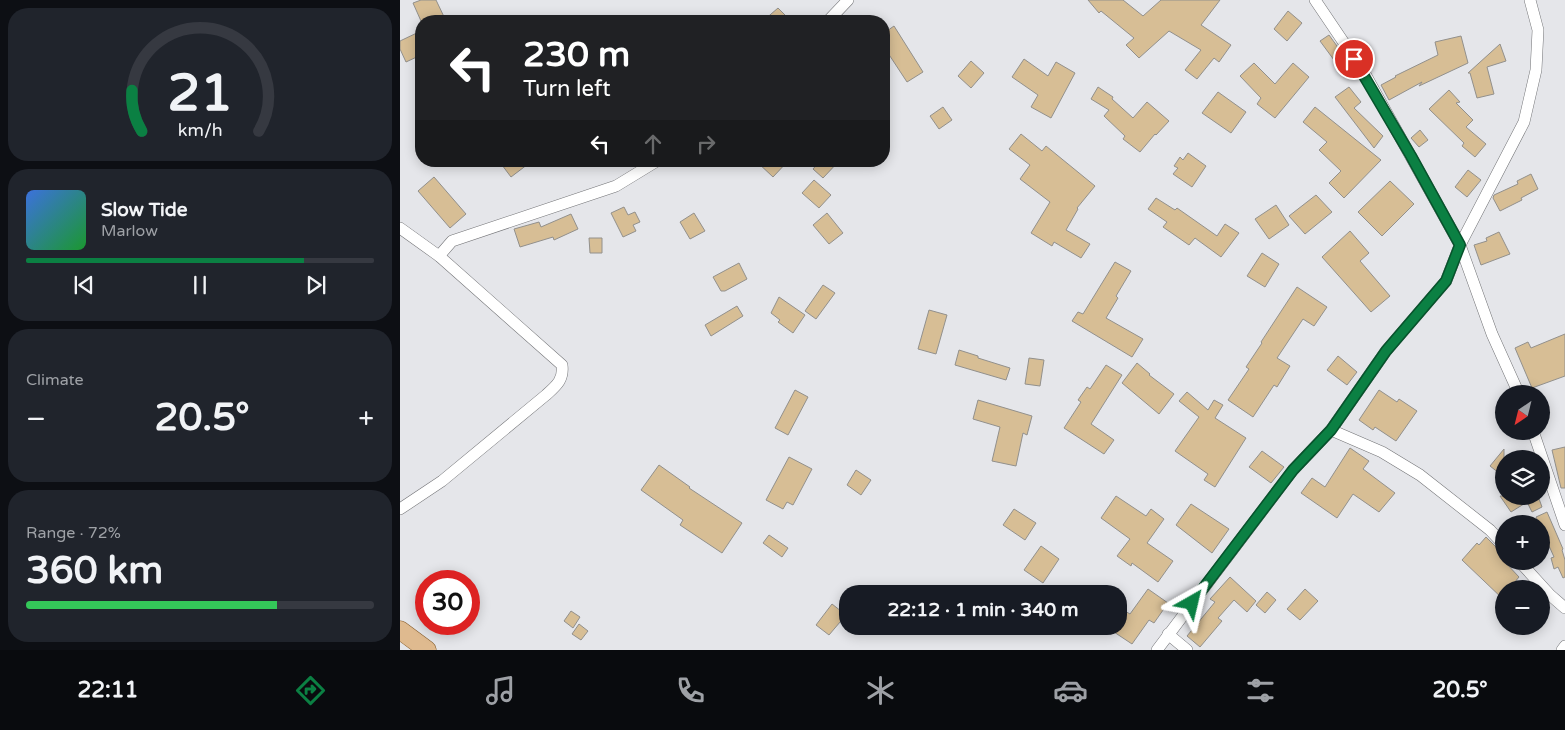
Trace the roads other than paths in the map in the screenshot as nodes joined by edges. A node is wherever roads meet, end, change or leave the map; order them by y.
1 (848, 0) edge
2 (1314, 0) edge
3 (1530, 0) edge
4 (834, 15) edge
5 (646, 167) edge
6 (400, 228) edge
7 (1460, 245) junction
8 (439, 256) junction
9 (1515, 385) edge
10 (1331, 430) junction
11 (1537, 440) edge
12 (1560, 494) edge
13 (400, 509) edge
14 (1565, 525) edge
15 (1495, 535) edge
16 (1527, 570) edge
17 (1565, 608) edge
18 (400, 630) edge
19 (1168, 634) junction
20 (1565, 646) edge
21 (427, 650) edge
22 (1157, 650) edge
23 (1186, 650) edge
24 (1562, 650) edge

1 - 4 street
2 - 7 street
3 - 7 street
5 - 8 street
6 - 8 street
7 - 9 street
7 - 10 street
8 - 13 street
10 - 15 street
10 - 19 street
11 - 12 street
12 - 14 street
16 - 17 street
18 - 21 main road
19 - 22 street
19 - 23 street
20 - 24 street

